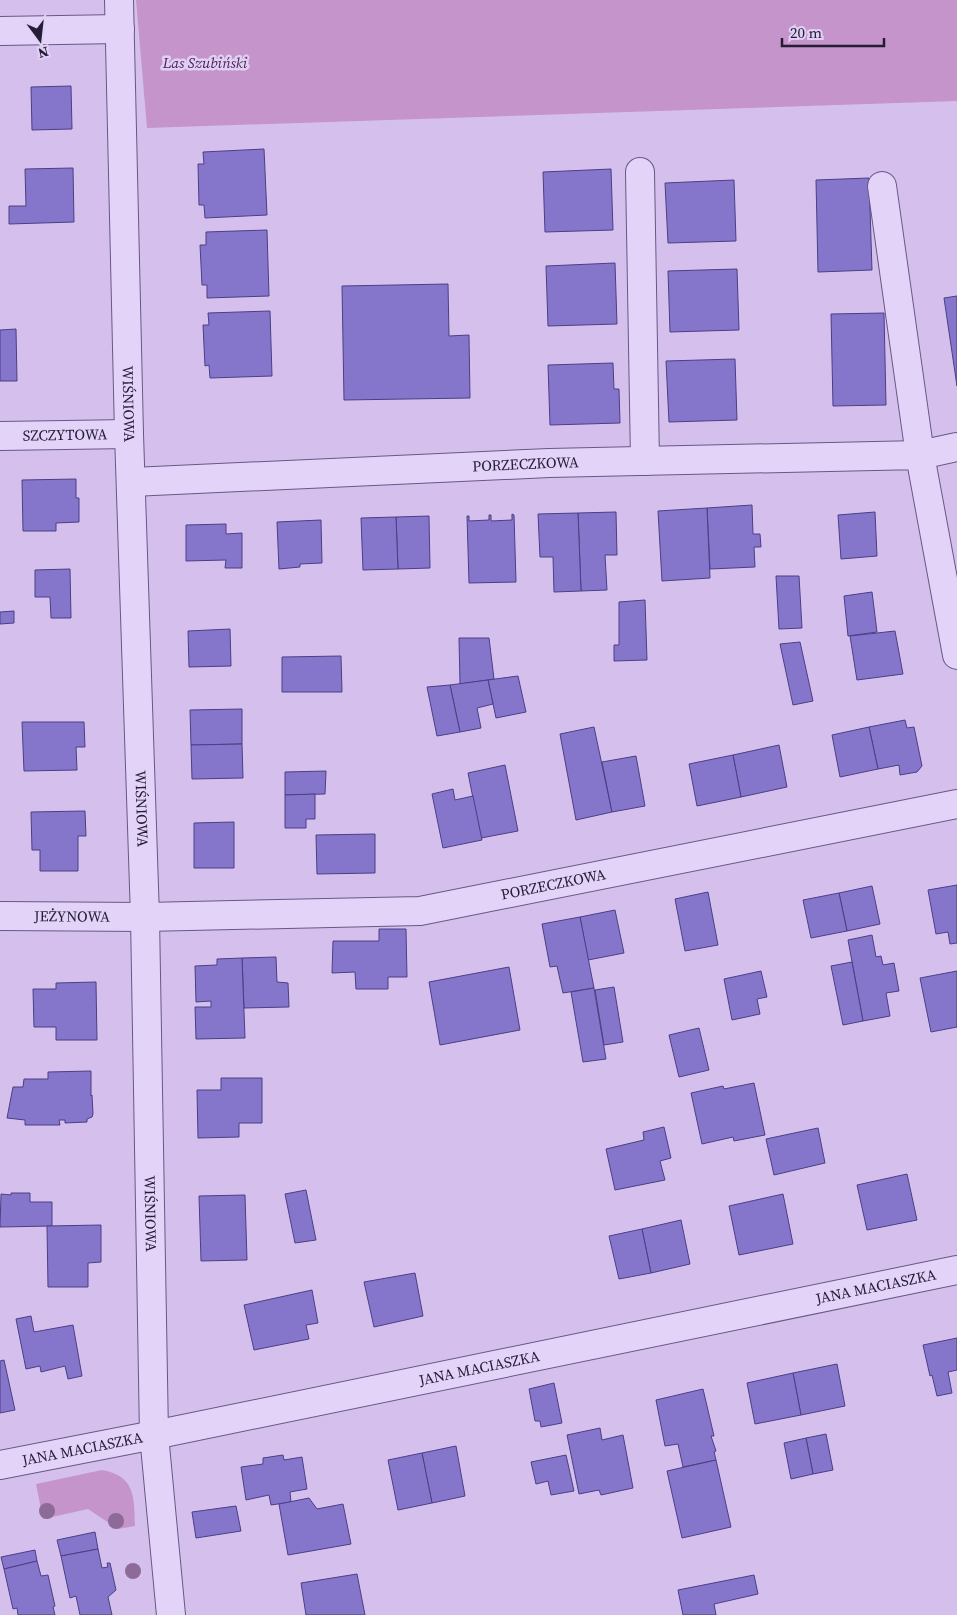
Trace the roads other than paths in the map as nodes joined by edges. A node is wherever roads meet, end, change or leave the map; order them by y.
1 (119, 0) edge
2 (120, 28) junction
3 (0, 31) edge
4 (640, 172) dead end
5 (882, 186) dead end
6 (129, 434) junction
7 (0, 436) edge
8 (957, 447) edge
9 (920, 455) junction
10 (645, 461) junction
11 (132, 482) junction
12 (957, 655) edge
13 (957, 804) edge
14 (0, 916) edge
15 (145, 917) junction
16 (957, 1270) edge
17 (154, 1435) junction
18 (0, 1465) edge
19 (171, 1615) edge

1 - 2 street, WIŚNIOWA
2 - 3 street
2 - 6 street, WIŚNIOWA
4 - 10 street
5 - 9 street
6 - 7 street, SZCZYTOWA
6 - 11 street, WIŚNIOWA
8 - 9 street, PORZECZKOWA
9 - 10 street, PORZECZKOWA
9 - 12 street
10 - 11 street, PORZECZKOWA
11 - 15 street, WIŚNIOWA
13 - 15 street, PORZECZKOWA
14 - 15 street, JEŻYNOWA
15 - 17 street, WIŚNIOWA
16 - 17 street, JANA MACIASZKA
17 - 18 street, JANA MACIASZKA
17 - 19 street, WIŚNIOWA

